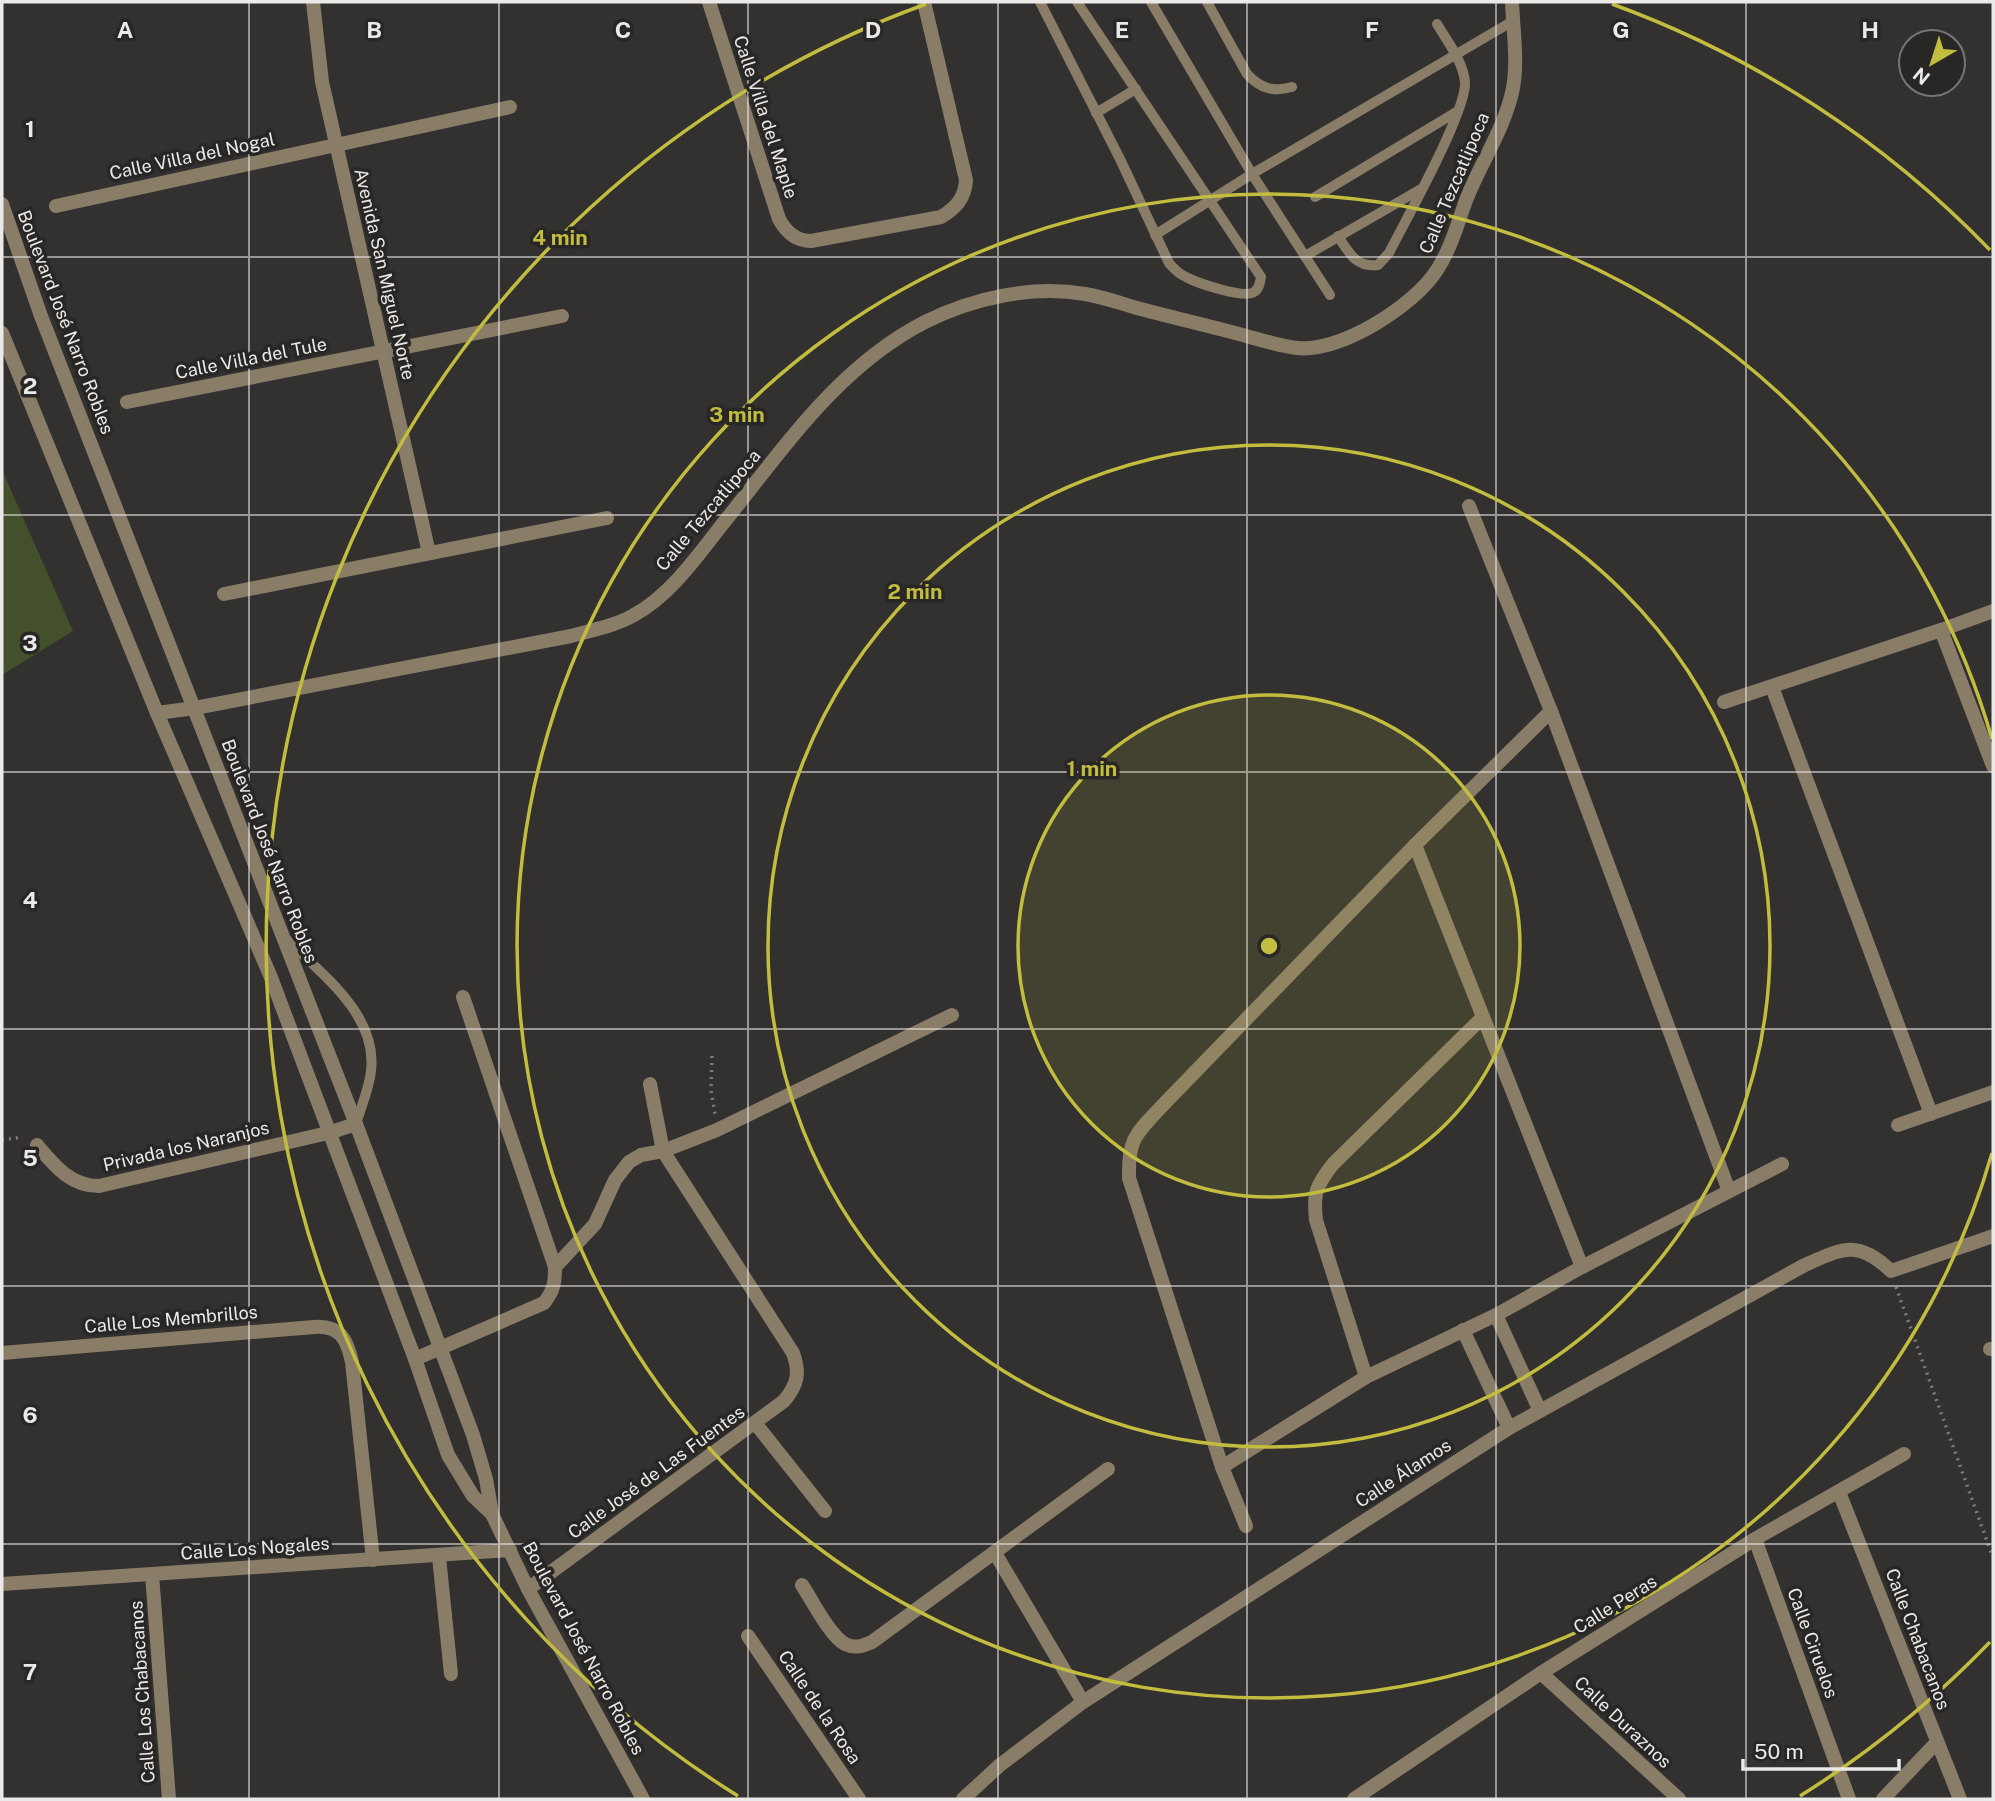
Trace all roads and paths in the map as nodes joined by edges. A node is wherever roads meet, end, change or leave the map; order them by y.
1 (313, 2) edge
2 (709, 2) edge
3 (924, 2) edge
4 (1040, 2) edge
5 (1077, 2) edge
6 (1151, 2) edge
7 (1207, 2) edge
8 (1512, 2) edge
9 (1513, 21) junction
10 (1437, 24) dead end
11 (1455, 54) junction
12 (1292, 87) dead end
13 (1136, 89) junction
14 (510, 107) dead end
15 (1458, 111) junction
16 (1096, 113) junction
17 (337, 144) junction
18 (1252, 174) junction
19 (1421, 189) junction
20 (1315, 197) dead end
21 (1210, 201) junction
22 (2, 204) edge
23 (56, 206) dead end
24 (1155, 235) junction
25 (1338, 236) junction
26 (1305, 256) junction
27 (1330, 295) dead end
28 (562, 316) dead end
29 (2, 333) edge
30 (382, 351) junction
31 (127, 402) dead end
32 (1469, 506) dead end
33 (607, 518) dead end
34 (429, 553) junction
35 (224, 594) dead end
36 (1993, 611) edge
37 (1941, 630) junction
38 (1772, 687) junction
39 (1724, 702) dead end
40 (195, 708) junction
41 (1551, 711) junction
42 (157, 713) junction
43 (1993, 766) edge
44 (1415, 845) junction
45 (283, 936) junction
46 (463, 997) dead end
47 (952, 1015) dead end
48 (1483, 1017) junction
49 (712, 1056) dead end
50 (650, 1084) dead end
51 (1993, 1092) edge
52 (1931, 1114) junction
53 (356, 1124) junction
54 (1898, 1125) dead end
55 (717, 1129) junction
56 (328, 1133) junction
57 (37, 1145) dead end
58 (663, 1151) junction
59 (1782, 1164) dead end
60 (1729, 1191) junction
61 (1993, 1236) edge
62 (555, 1267) junction
63 (1582, 1267) junction
64 (1891, 1271) junction
65 (1496, 1315) junction
66 (1462, 1330) junction
67 (439, 1349) junction
68 (2, 1353) edge
69 (415, 1359) junction
70 (1366, 1377) junction
71 (1540, 1411) junction
72 (755, 1423) junction
73 (1509, 1428) junction
74 (1904, 1454) dead end
75 (1222, 1467) junction
76 (1108, 1469) dead end
77 (1839, 1492) junction
78 (825, 1511) dead end
79 (492, 1514) junction
80 (1246, 1526) dead end
81 (1755, 1539) junction
82 (510, 1550) junction
83 (995, 1553) junction
84 (439, 1557) junction
85 (1993, 1558) edge
86 (373, 1560) junction
87 (152, 1574) junction
88 (2, 1584) edge
89 (802, 1585) dead end
90 (528, 1589) junction
91 (748, 1636) dead end
92 (1541, 1673) junction
93 (451, 1674) dead end
94 (1083, 1702) junction
95 (1937, 1742) junction
96 (165, 1798) edge
97 (643, 1799) edge
98 (859, 1799) edge
99 (963, 1799) edge
100 (1354, 1799) edge
101 (1678, 1799) edge
102 (1849, 1799) edge
103 (1883, 1799) edge
104 (1960, 1799) edge

1 - 17 street, Avenida San Miguel Norte
2 - 3 street, Calle Villa del Maple
4 - 16 lane
5 - 13 lane
6 - 18 lane
7 - 12 lane
8 - 9 street, Calle Tezcatlipoca
9 - 11 lane
9 - 40 street, Calle Tezcatlipoca
10 - 11 lane
11 - 15 lane
11 - 18 lane
13 - 16 lane
13 - 21 lane
14 - 17 street, Calle Villa del Nogal
15 - 19 lane
15 - 20 lane
16 - 24 lane
17 - 23 street, Calle Villa del Nogal
17 - 30 street, Avenida San Miguel Norte
18 - 21 lane
18 - 26 lane
19 - 25 lane
19 - 25 lane
21 - 24 lane
21 - 24 lane
22 - 40 street, Boulevard José Narro Robles
25 - 26 lane
26 - 27 lane
28 - 30 street, Calle Villa del Tule
29 - 42 street, Boulevard José Narro Robles
30 - 31 street, Calle Villa del Tule
30 - 34 street, Avenida San Miguel Norte
32 - 41 street
33 - 34 street
34 - 35 street
36 - 37 street
37 - 38 street
37 - 43 street
38 - 39 street
38 - 52 street
40 - 42 street, Calle Tezcatlipoca
40 - 45 street, Boulevard José Narro Robles
41 - 44 street
41 - 60 street
42 - 56 street, Boulevard José Narro Robles
44 - 48 street
44 - 75 street
45 - 53 street, Boulevard José Narro Robles
45 - 53 lane
46 - 62 street
47 - 55 street
48 - 63 street
48 - 70 street
49 - 55 path
50 - 58 street
51 - 52 street
52 - 54 street
53 - 56 street, Privada los Naranjos
53 - 67 street, Boulevard José Narro Robles
55 - 58 street
56 - 57 street, Privada los Naranjos
56 - 69 street, Boulevard José Narro Robles
58 - 62 street
58 - 72 street, Calle José de Las Fuentes
59 - 60 street
60 - 63 street
61 - 64 street
62 - 67 street
63 - 65 street
64 - 71 street, Calle Álamos
64 - 85 path
65 - 66 street
65 - 71 street
66 - 70 street
66 - 73 street
67 - 69 street
67 - 79 street, Boulevard José Narro Robles
68 - 86 street, Calle Los Membrillos
69 - 79 street, Boulevard José Narro Robles
70 - 75 street
71 - 73 street, Calle Álamos
72 - 78 street
72 - 90 street, Calle José de Las Fuentes
73 - 94 street, Calle Álamos
74 - 77 street, Calle Peras
75 - 80 street
76 - 83 street
77 - 81 street, Calle Peras
77 - 95 street, Calle Chabacanos
79 - 82 street, Boulevard José Narro Robles
81 - 92 street, Calle Peras
81 - 102 street, Calle Ciruelos
82 - 84 street, Calle Los Nogales
82 - 90 street, Boulevard José Narro Robles
83 - 89 street
83 - 94 street
84 - 86 street, Calle Los Nogales
84 - 93 street
86 - 87 street, Calle Los Nogales
87 - 88 street, Calle Los Nogales
87 - 96 street, Calle Los Chabacanos
90 - 97 street, Boulevard José Narro Robles
91 - 98 street, Calle de la Rosa
92 - 100 street, Calle Peras
92 - 101 street, Calle Duraznos
94 - 99 street, Calle Álamos
95 - 103 street
95 - 104 street, Calle Chabacanos

